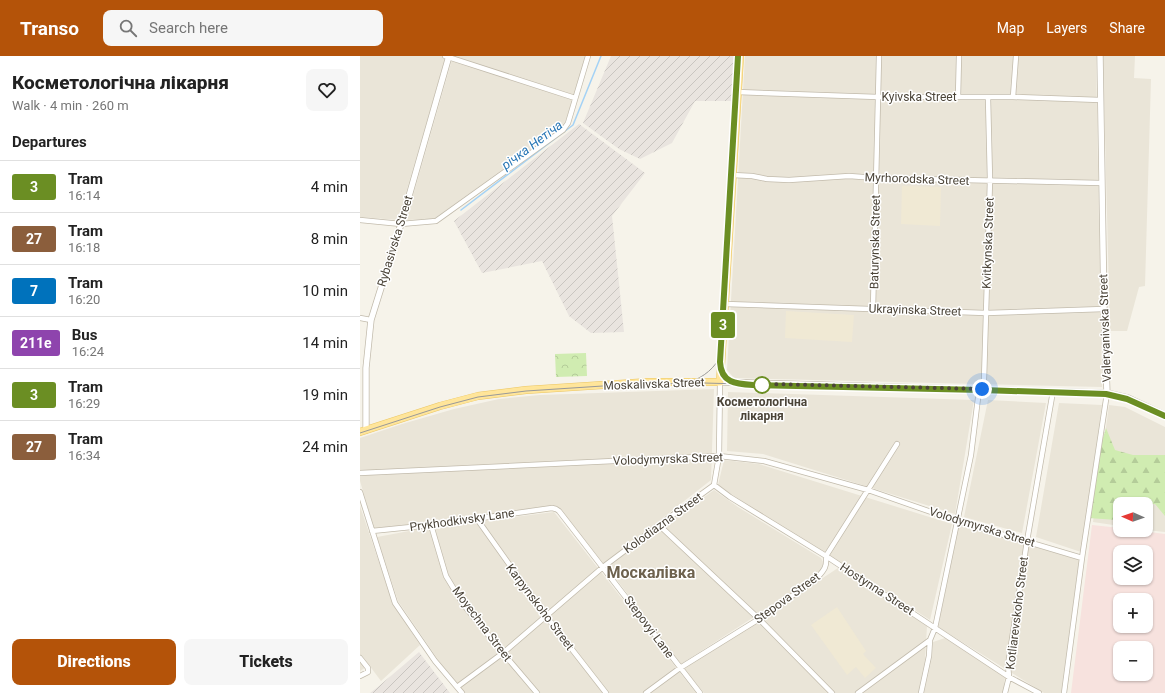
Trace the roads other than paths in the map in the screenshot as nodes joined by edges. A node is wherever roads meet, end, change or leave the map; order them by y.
1 (448, 56) edge
2 (588, 56) edge
3 (740, 56) edge
4 (879, 56) edge
5 (959, 56) edge
6 (1016, 56) edge
7 (1100, 56) edge
8 (737, 92) junction
9 (878, 97) junction
10 (958, 97) junction
11 (1013, 97) junction
12 (575, 98) junction
13 (988, 98) junction
14 (1100, 100) junction
15 (732, 175) junction
16 (876, 178) junction
17 (990, 180) junction
18 (1101, 183) junction
19 (360, 220) edge
20 (401, 224) junction
21 (725, 304) junction
22 (873, 309) junction
23 (1104, 309) junction
24 (986, 313) junction
25 (360, 318) edge
26 (371, 320) junction
27 (720, 382) junction
28 (982, 389) junction
29 (1053, 391) junction
30 (1107, 393) junction
31 (1165, 415) edge
32 (363, 431) edge
33 (897, 444) dead end
34 (719, 456) junction
35 (360, 473) edge
36 (714, 485) junction
37 (868, 490) junction
38 (360, 492) edge
39 (552, 508) joint
40 (477, 518) junction
41 (957, 521) junction
42 (431, 525) junction
43 (658, 525) junction
44 (372, 532) junction
45 (1027, 541) junction
46 (826, 556) junction
47 (1082, 558) junction
48 (603, 567) junction
49 (546, 616) junction
50 (759, 619) junction
51 (935, 628) junction
52 (930, 640) junction
53 (503, 653) junction
54 (362, 660) edge
55 (680, 668) junction
56 (360, 676) edge
57 (1009, 676) junction
58 (457, 687) junction
59 (462, 693) edge
60 (537, 693) edge
61 (606, 693) edge
62 (646, 693) edge
63 (700, 693) edge
64 (832, 693) edge
65 (858, 693) edge
66 (921, 693) edge
67 (1005, 693) edge
68 (1039, 693) edge
69 (1064, 693) edge

1 - 12 street
1 - 20 street, Rybasivska Street
2 - 12 street
3 - 8 main road
4 - 9 street, Baturynska Street
5 - 10 street
6 - 11 street
7 - 14 street, Valeryanivska Street
8 - 9 street, Kyivska Street
8 - 15 main road
9 - 10 street, Kyivska Street
9 - 16 street, Baturynska Street
10 - 13 street, Kyivska Street
11 - 13 street, Kyivska Street
11 - 14 street, Kyivska Street
12 - 20 street
13 - 17 street, Kvitkynska Street
14 - 18 street, Valeryanivska Street
15 - 16 street, Myrhorodska Street
15 - 21 main road
16 - 17 street, Myrhorodska Street
16 - 22 street, Baturynska Street
17 - 18 street, Myrhorodska Street
17 - 24 street, Kvitkynska Street
18 - 23 street, Valeryanivska Street
19 - 20 street
20 - 26 street, Rybasivska Street
21 - 22 street, Ukrayinska Street
21 - 27 main road
22 - 24 street, Ukrayinska Street
23 - 24 street, Ukrayinska Street
23 - 30 street, Valeryanivska Street
24 - 28 street, Kvitkynska Street
25 - 26 street
26 - 32 street, Rybasivska Street
27 - 28 street, Moskalivska Street
27 - 32 main road, Moskalivska Street
27 - 34 street, Kolodiazna Street
28 - 29 street, Moskalivska Street
28 - 41 street, Kvitkynska Street
29 - 30 street, Moskalivska Street
29 - 45 street, Kotliarevskoho Street
30 - 31 street, Moskalivska Street
30 - 47 street, Valeryanivska Street
33 - 37 street, Stepova Street
34 - 35 street, Volodymyrska Street
34 - 36 street, Kolodiazna Street
34 - 37 street, Volodymyrska Street
36 - 43 street, Kolodiazna Street
36 - 46 street, Hostynna Street
37 - 41 street, Volodymyrska Street
37 - 46 street, Stepova Street
38 - 44 street
39 - 40 street, Prykhodkivsky Lane
39 - 48 street, Stepovyi Lane
40 - 42 street, Prykhodkivsky Lane
40 - 49 street, Karpynskoho Street
41 - 45 street, Volodymyrska Street
41 - 51 street, Kvitkynska Street
42 - 44 street, Prykhodkivsky Lane
42 - 53 street, Moyechna Street
43 - 48 street, Kolodiazna Street
43 - 50 street
44 - 58 street
45 - 47 street, Volodymyrska Street
45 - 57 street, Kotliarevskoho Street
46 - 50 street, Stepova Street
46 - 51 street, Hostynna Street
47 - 69 street, Valeryanivska Street
48 - 49 street, Kolodiazna Street
48 - 55 street, Stepovyi Lane
49 - 53 street, Kolodiazna Street
49 - 61 street, Karpynskoho Street
50 - 55 street, Stepova Street
50 - 64 street
51 - 52 street, Kvitkynska Street
51 - 57 street, Hostynna Street
52 - 65 street
52 - 66 street
53 - 58 street, Kolodiazna Street
53 - 60 street, Moyechna Street
54 - 56 street
55 - 62 street, Stepova Street
55 - 63 street, Stepovyi Lane
57 - 67 street, Kotliarevskoho Street
57 - 68 street, Hostynna Street
58 - 59 street

